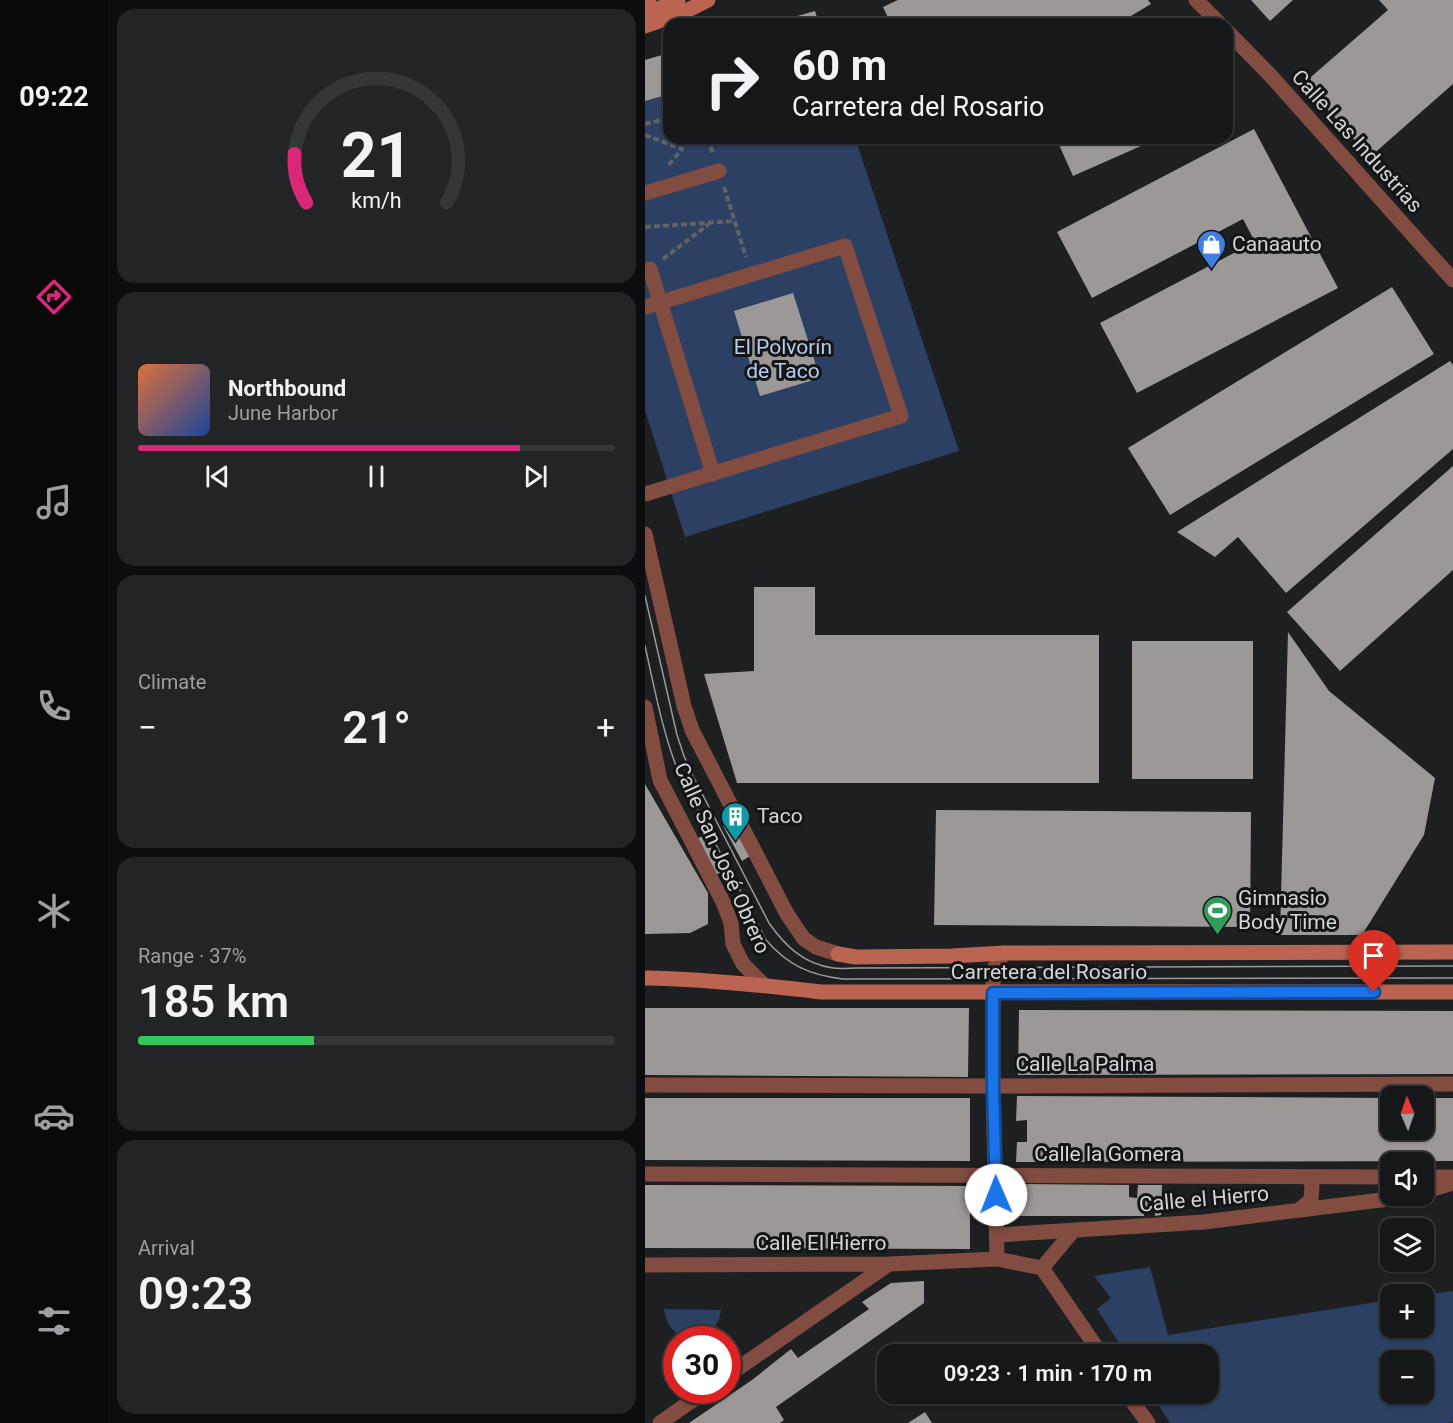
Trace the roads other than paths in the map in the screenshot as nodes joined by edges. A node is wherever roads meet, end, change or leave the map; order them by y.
1 (678, 0) edge
2 (708, 0) edge
3 (1196, 0) edge
4 (645, 15) edge
5 (668, 18) edge
6 (1214, 18) edge
7 (663, 20) edge
8 (645, 26) edge
9 (1233, 37) edge
10 (719, 171) road end
11 (645, 193) edge
12 (650, 269) road end
13 (1453, 280) edge
14 (653, 305) edge
15 (713, 474) junction
16 (645, 494) edge
17 (645, 534) edge
18 (645, 707) edge
19 (1453, 952) edge
20 (1004, 953) junction
21 (838, 954) joint
22 (645, 978) edge
23 (764, 985) junction
24 (1453, 992) edge
25 (993, 993) junction
26 (1453, 1084) edge
27 (645, 1085) edge
28 (993, 1086) junction
29 (645, 1174) edge
30 (996, 1175) junction
31 (1309, 1176) junction
32 (1380, 1177) edge
33 (1434, 1177) edge
34 (1453, 1177) edge
35 (1453, 1183) edge
36 (1434, 1189) edge
37 (1380, 1200) edge
38 (1299, 1210) junction
39 (1074, 1230) junction
40 (997, 1235) junction
41 (997, 1259) junction
42 (889, 1264) junction
43 (645, 1265) edge
44 (1042, 1268) junction
45 (1094, 1344) edge
46 (741, 1366) edge
47 (687, 1404) edge
48 (1134, 1404) edge
49 (660, 1423) edge
50 (1147, 1423) edge

1 - 4 main road
2 - 5 main road
3 - 6 street
7 - 8 main road
9 - 13 street, Calle Las Industrias
10 - 11 street
12 - 14 street
14 - 15 street
14 - 15 street
15 - 16 street
17 - 21 street, Calle San José Obrero
18 - 23 street, Calle San José Obrero
19 - 20 main road, Carretera del Rosario
20 - 21 main road, Carretera del Rosario
20 - 25 street
22 - 23 main road, Carretera del Rosario
23 - 25 main road, Carretera del Rosario
24 - 25 main road, Carretera del Rosario
25 - 28 street
26 - 28 street, Calle La Palma
27 - 28 street, Calle La Palma
28 - 30 street
29 - 30 street, Calle la Gomera
30 - 31 street, Calle la Gomera
30 - 40 street
31 - 32 street, Calle la Gomera
31 - 38 street
33 - 34 street
35 - 36 street
37 - 38 street, Calle el Hierro
38 - 39 street, Calle el Hierro
39 - 40 street, Calle el Hierro
39 - 44 street
40 - 41 street
41 - 42 street, Calle El Hierro
41 - 44 street, Calle El Hierro
42 - 43 street, Calle El Hierro
42 - 46 street
44 - 45 street
47 - 49 street
48 - 50 street

